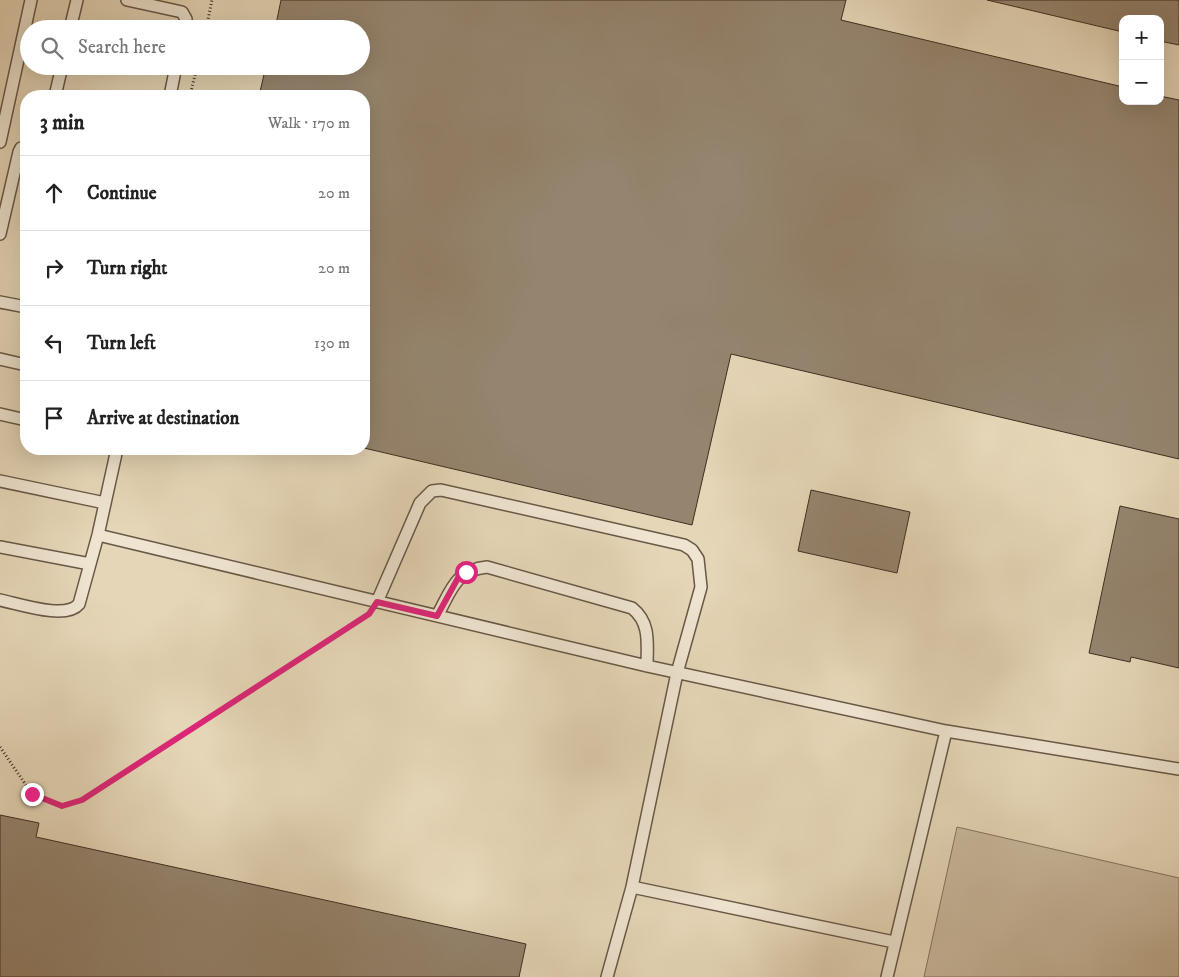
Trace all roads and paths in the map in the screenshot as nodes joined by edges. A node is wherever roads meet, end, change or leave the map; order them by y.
1 (31, 0) edge
2 (76, 0) edge
3 (127, 0) edge
4 (212, 0) edge
5 (27, 20) edge
6 (72, 20) edge
7 (186, 20) edge
8 (208, 20) edge
9 (20, 50) edge
10 (60, 75) edge
11 (174, 75) edge
12 (195, 75) edge
13 (56, 90) edge
14 (171, 90) edge
15 (191, 90) edge
16 (0, 142) edge
17 (20, 148) edge
18 (0, 234) edge
19 (0, 302) edge
20 (20, 306) edge
21 (0, 359) edge
22 (20, 364) edge
23 (0, 414) edge
24 (20, 419) edge
25 (116, 455) edge
26 (0, 481) edge
27 (105, 503) junction
28 (98, 535) junction
29 (0, 548) edge
30 (90, 564) junction
31 (0, 600) edge
32 (377, 602) junction
33 (437, 616) junction
34 (646, 666) junction
35 (677, 673) junction
36 (946, 731) junction
37 (0, 747) edge
38 (1179, 769) edge
39 (632, 887) junction
40 (894, 942) junction
41 (607, 977) edge
42 (887, 977) edge

1 - 5 lane
2 - 6 lane
3 - 7 lane
4 - 8 path
9 - 16 lane
10 - 13 lane
11 - 14 lane
12 - 15 path
17 - 18 lane
19 - 20 lane
21 - 22 lane
23 - 24 lane
25 - 27 lane
26 - 27 lane
27 - 28 lane
28 - 30 lane
28 - 32 lane
29 - 30 lane
30 - 31 lane
32 - 33 lane
32 - 35 lane
32 - 37 path
33 - 34 lane
33 - 34 lane
34 - 35 lane
35 - 36 lane
35 - 39 lane
36 - 38 lane
36 - 40 lane
39 - 40 lane
39 - 41 lane
40 - 42 lane

